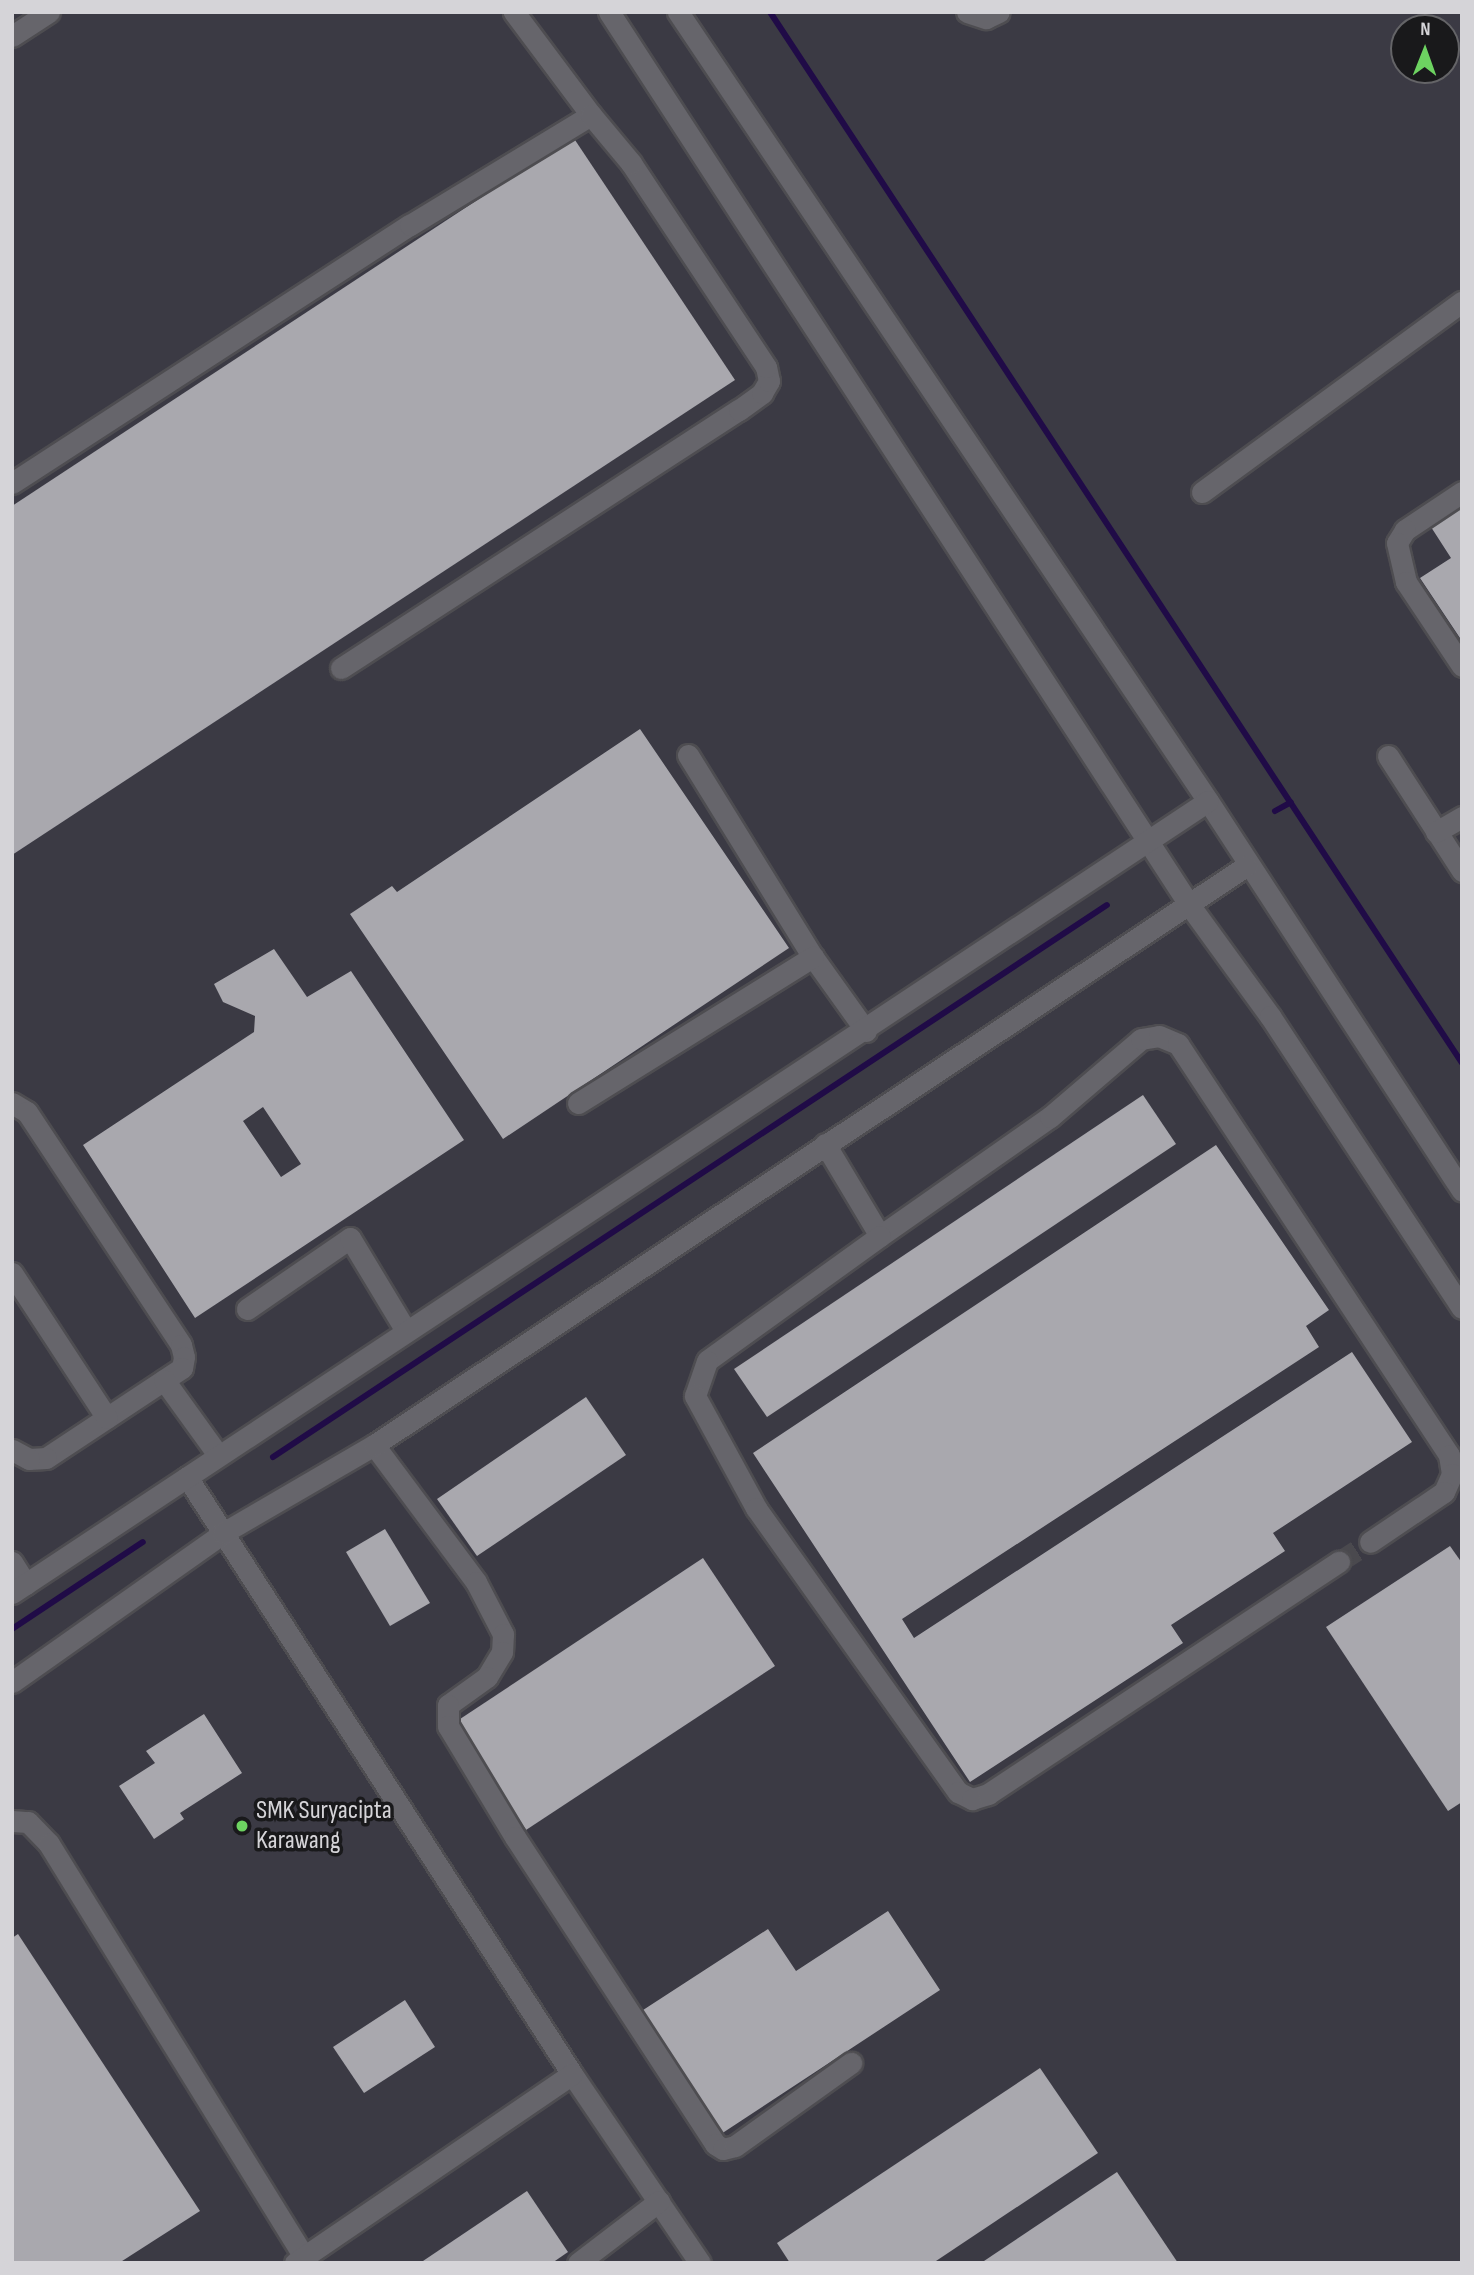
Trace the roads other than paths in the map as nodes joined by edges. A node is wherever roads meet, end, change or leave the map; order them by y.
1 (49, 12) edge
2 (514, 12) edge
3 (609, 12) edge
4 (678, 12) edge
5 (967, 12) edge
6 (999, 12) edge
7 (12, 36) edge
8 (591, 115) junction
9 (1462, 302) edge
10 (12, 483) edge
11 (1202, 492) dead end
12 (1462, 492) edge
13 (1462, 666) edge
14 (341, 668) dead end
15 (688, 755) dead end
16 (1388, 756) dead end
17 (1208, 801) junction
18 (1462, 817) edge
19 (1436, 832) junction
20 (1149, 838) junction
21 (1246, 866) junction
22 (1462, 871) edge
23 (1190, 906) junction
24 (813, 957) junction
25 (866, 1031) junction
26 (12, 1103) edge
27 (578, 1103) dead end
28 (825, 1144) junction
29 (1462, 1191) edge
30 (880, 1236) junction
31 (12, 1273) edge
32 (1462, 1308) edge
33 (247, 1309) dead end
34 (406, 1331) junction
35 (164, 1380) junction
36 (107, 1418) junction
37 (374, 1445) junction
38 (12, 1450) edge
39 (218, 1455) junction
40 (187, 1477) junction
41 (223, 1533) junction
42 (1370, 1542) tunnel mouth
43 (12, 1562) edge
44 (1339, 1562) tunnel mouth
45 (19, 1589) edge
46 (12, 1682) edge
47 (12, 1821) edge
48 (851, 2063) dead end
49 (572, 2074) junction
50 (659, 2201) junction
51 (300, 2260) edge
52 (578, 2263) edge
53 (700, 2263) edge

1 - 7 street
2 - 8 street
3 - 20 street
4 - 17 street
5 - 6 street
8 - 10 street
8 - 14 street
9 - 11 street
12 - 13 street
15 - 24 street
16 - 19 street
17 - 20 street
17 - 21 street
18 - 19 street
19 - 22 street
20 - 23 street
20 - 25 street
21 - 23 street
21 - 29 street
23 - 28 street
23 - 32 street
24 - 25 street
24 - 27 street
25 - 34 street
26 - 35 street
28 - 30 street
28 - 37 street
30 - 42 street
30 - 44 street
31 - 36 street
33 - 34 street
34 - 39 street
35 - 36 street
35 - 39 street
36 - 38 street
37 - 41 street
37 - 48 street
39 - 40 street
40 - 41 street
40 - 45 street
41 - 46 street
41 - 49 street
43 - 45 street
47 - 51 street
49 - 50 street
49 - 51 street
50 - 52 street
50 - 53 street

